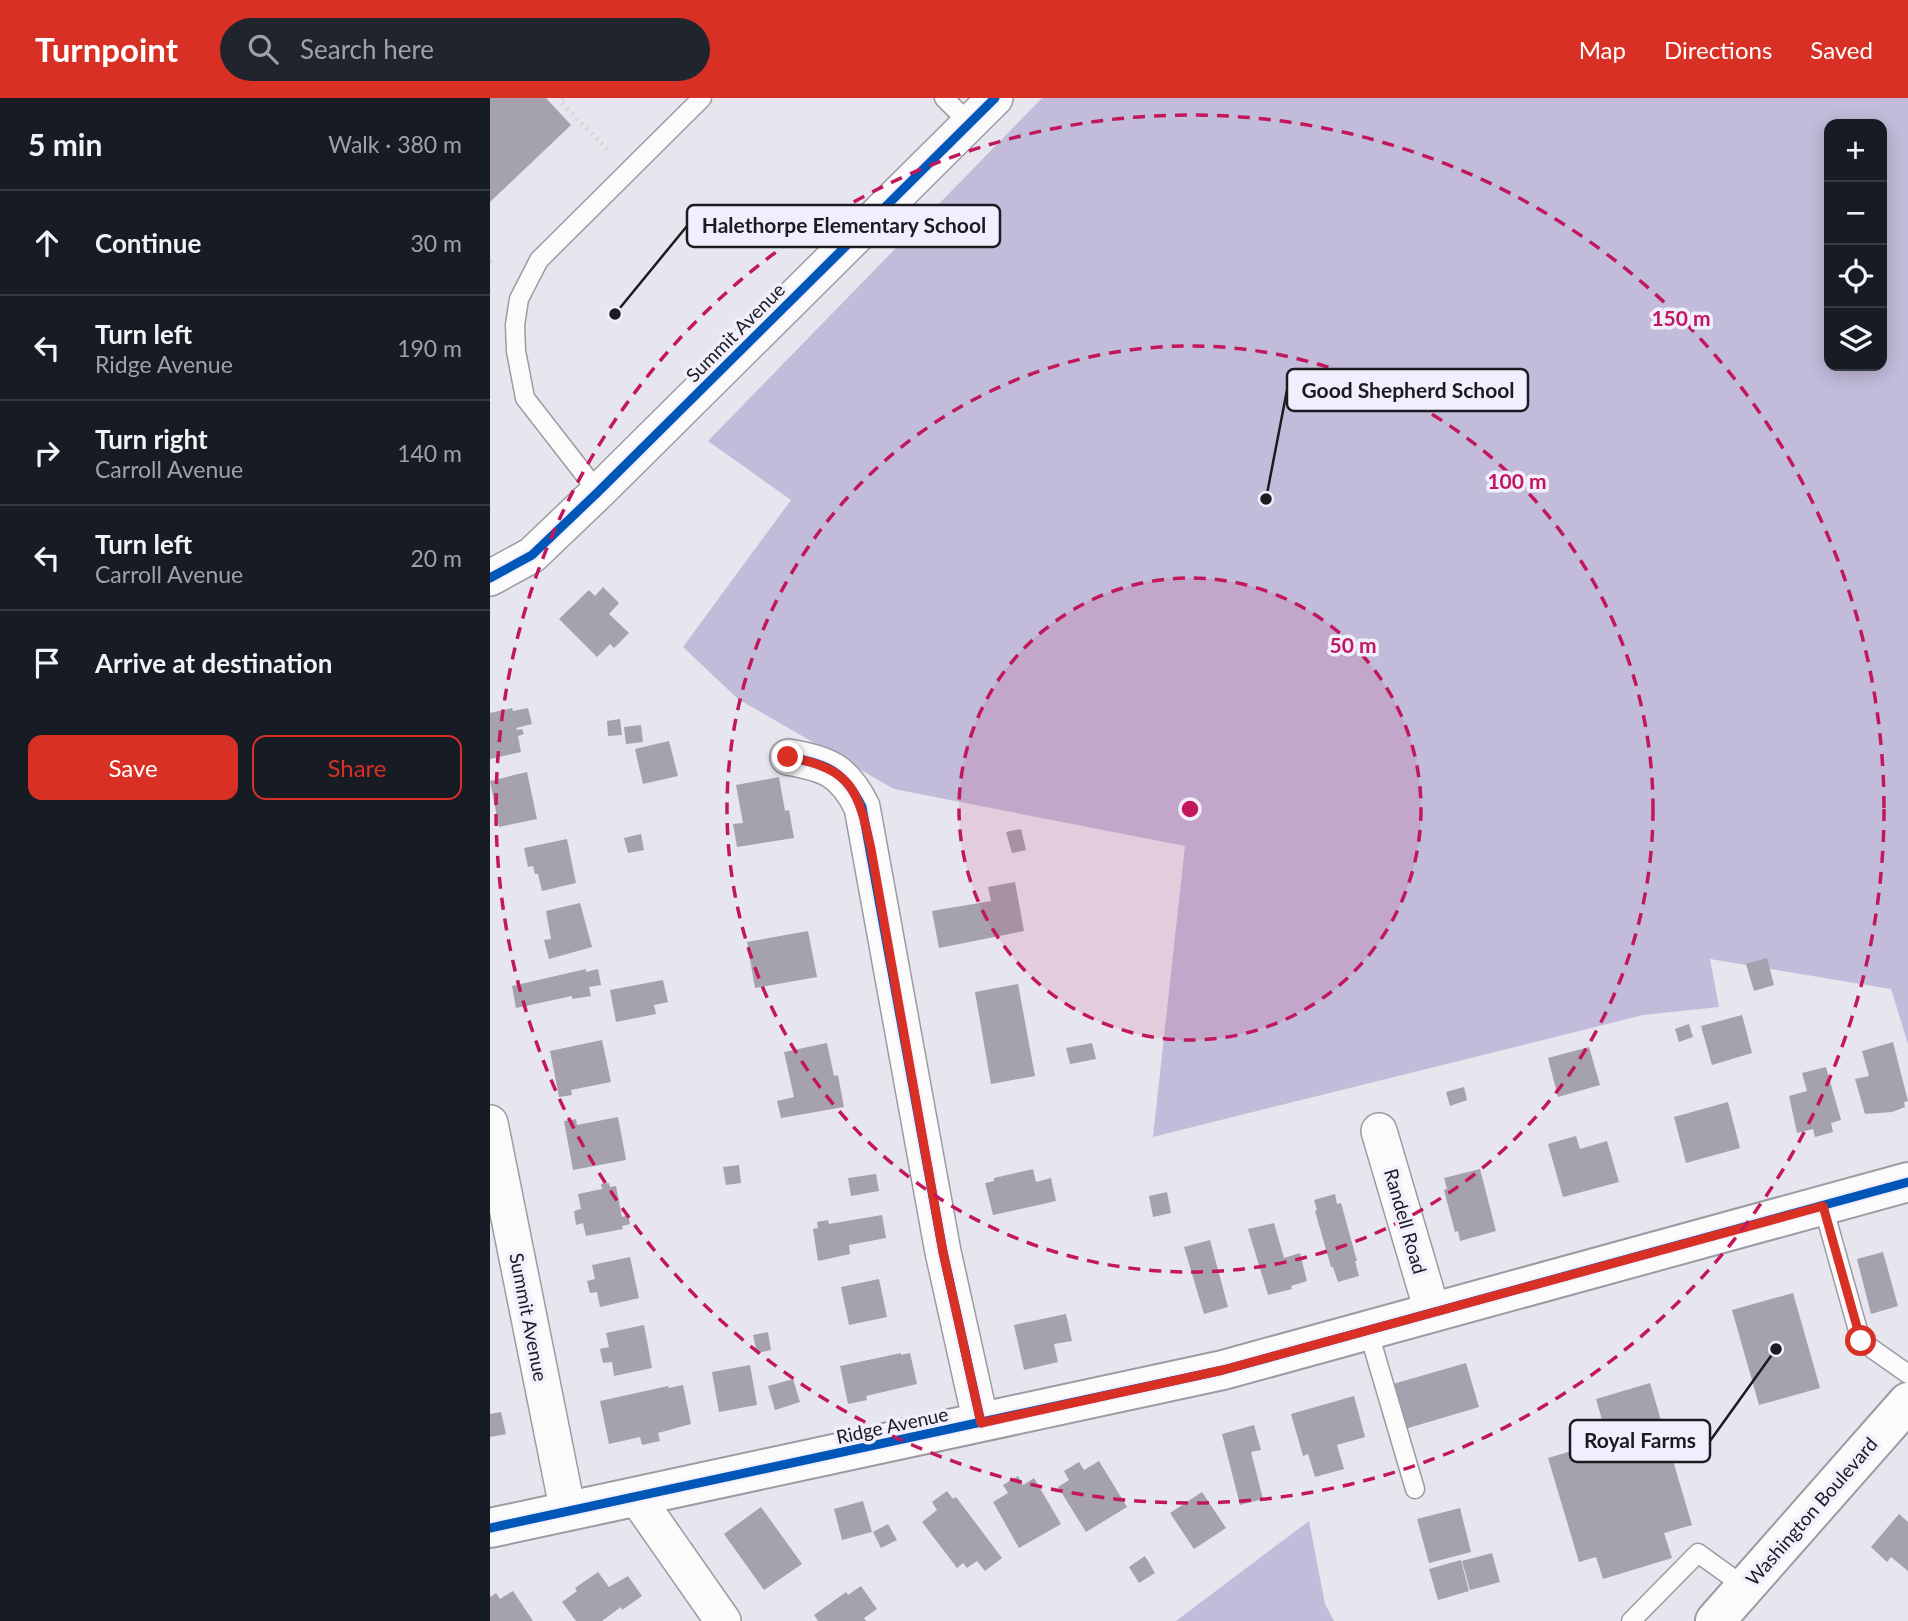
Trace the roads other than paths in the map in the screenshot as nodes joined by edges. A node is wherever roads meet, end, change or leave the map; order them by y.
1 (702, 98) edge
2 (944, 98) edge
3 (995, 98) edge
4 (969, 123) junction
5 (598, 492) junction
6 (490, 578) edge
7 (788, 757) dead end
8 (490, 1123) edge
9 (1379, 1131) dead end
10 (1908, 1182) edge
11 (1823, 1206) junction
12 (1432, 1311) junction
13 (1368, 1330) junction
14 (1908, 1374) edge
15 (1908, 1402) edge
16 (981, 1423) junction
17 (1415, 1489) dead end
18 (637, 1498) junction
19 (568, 1512) junction
20 (490, 1528) edge
21 (1745, 1587) junction
22 (723, 1621) edge
23 (1631, 1621) edge
24 (1715, 1621) edge

1 - 5 lane
2 - 4 lane
3 - 4 street, Summit Avenue
4 - 5 street, Summit Avenue
5 - 6 street, Summit Avenue
7 - 16 street
8 - 19 street, Summit Avenue
9 - 12 street, Randell Road
10 - 11 street, Ridge Avenue
11 - 12 street, Ridge Avenue
11 - 14 lane
12 - 13 street, Ridge Avenue
13 - 16 street, Ridge Avenue
13 - 17 lane
15 - 21 street, Washington Boulevard
16 - 18 street, Ridge Avenue
18 - 19 street, Ridge Avenue
18 - 22 street
19 - 20 street, Ridge Avenue
21 - 23 lane
21 - 24 street, Washington Boulevard

